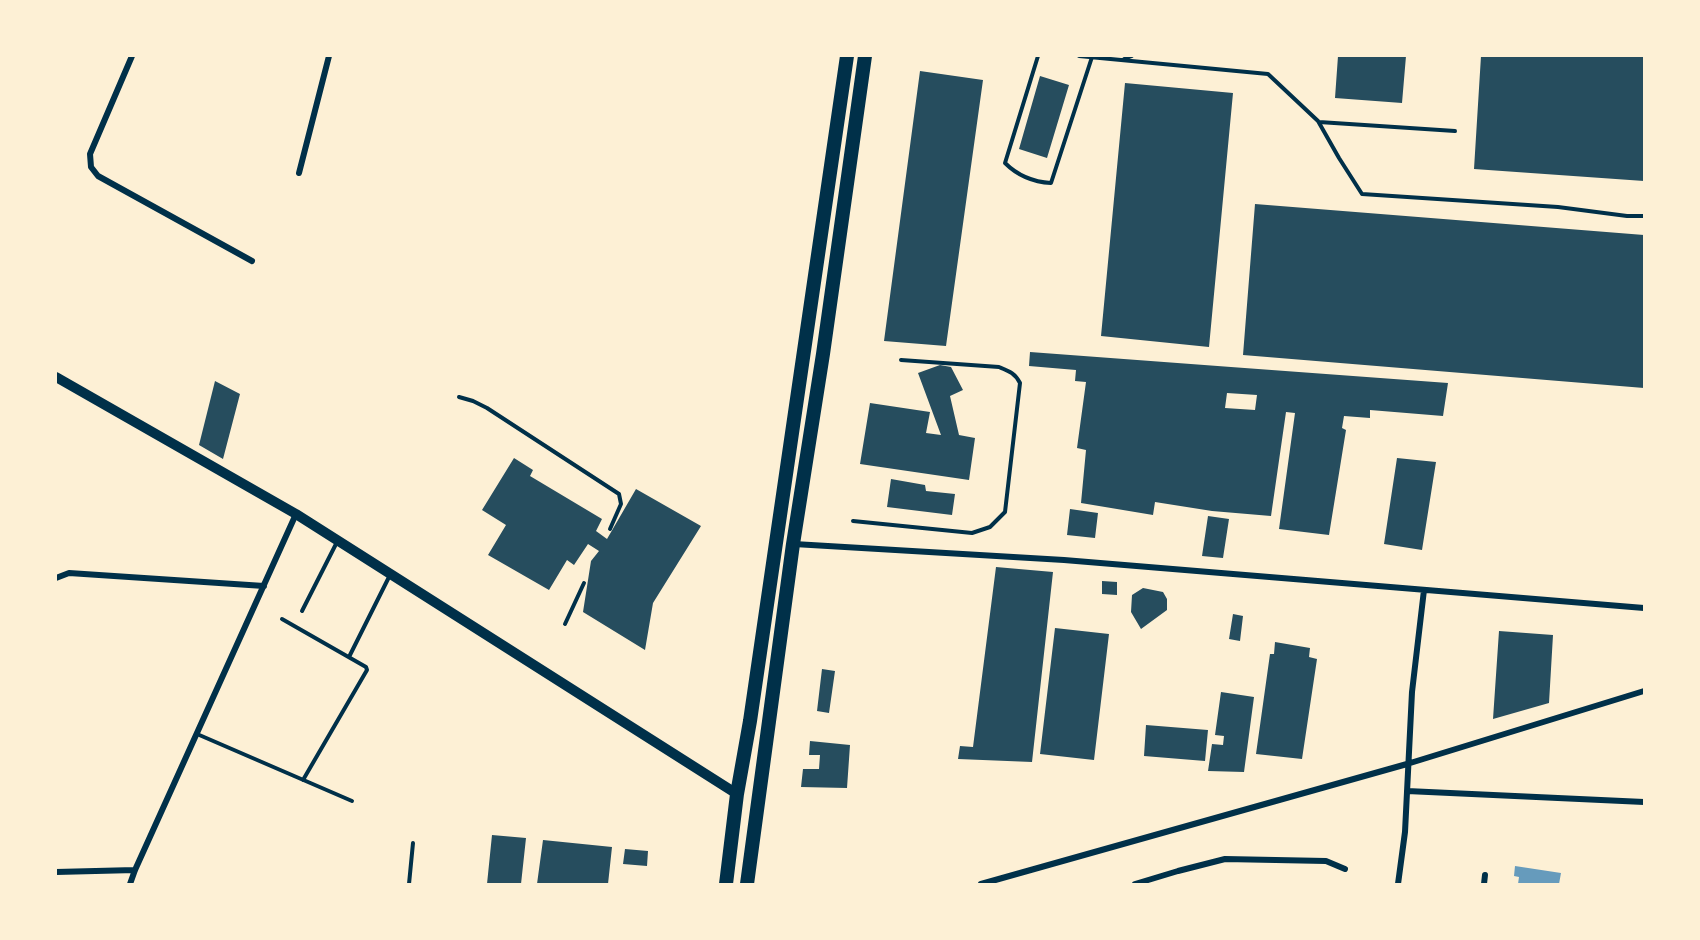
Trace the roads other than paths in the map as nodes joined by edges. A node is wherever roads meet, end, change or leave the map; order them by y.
1 (132, 56) edge
2 (329, 56) edge
3 (847, 56) edge
4 (865, 56) edge
5 (1038, 56) edge
6 (1079, 56) edge
7 (1132, 56) edge
8 (1092, 57) edge
9 (1124, 60) junction
10 (1318, 122) junction
11 (1455, 131) dead end
12 (299, 173) dead end
13 (1644, 216) edge
14 (252, 261) dead end
15 (901, 360) dead end
16 (56, 377) edge
17 (459, 397) dead end
18 (296, 514) junction
19 (853, 521) dead end
20 (610, 529) dead end
21 (338, 541) junction
22 (793, 544) junction
23 (391, 574) junction
24 (56, 578) edge
25 (584, 583) dead end
26 (264, 586) junction
27 (1424, 590) junction
28 (1644, 608) edge
29 (302, 611) dead end
30 (282, 619) dead end
31 (565, 624) dead end
32 (349, 657) junction
33 (1644, 691) edge
34 (197, 734) junction
35 (1407, 764) junction
36 (303, 780) junction
37 (1407, 791) junction
38 (737, 794) junction
39 (352, 801) dead end
40 (1644, 802) edge
41 (413, 843) dead end
42 (1345, 869) dead end
43 (135, 870) junction
44 (56, 872) edge
45 (1485, 875) dead end
46 (130, 885) edge
47 (409, 885) edge
48 (726, 885) edge
49 (747, 885) edge
50 (981, 885) edge
51 (1135, 885) edge
52 (1398, 885) edge
53 (1484, 885) edge

1 - 14 street
2 - 12 street
3 - 38 highway
4 - 22 highway
5 - 8 lane
6 - 8 lane
7 - 9 lane
8 - 9 lane
9 - 10 lane
10 - 11 lane
10 - 13 lane
15 - 19 lane
16 - 18 street
17 - 20 lane
18 - 21 street
18 - 26 street
21 - 23 street
21 - 29 lane
22 - 27 street
22 - 49 highway
23 - 32 lane
23 - 38 street
24 - 26 street
25 - 31 lane
26 - 34 street
27 - 28 street
27 - 35 street
30 - 32 lane
32 - 36 lane
33 - 35 street
34 - 36 lane
34 - 43 street
35 - 37 street
35 - 50 street
36 - 39 lane
37 - 40 street
37 - 52 street
38 - 48 highway
41 - 47 lane
42 - 51 street
43 - 44 street
43 - 46 street
45 - 53 street

